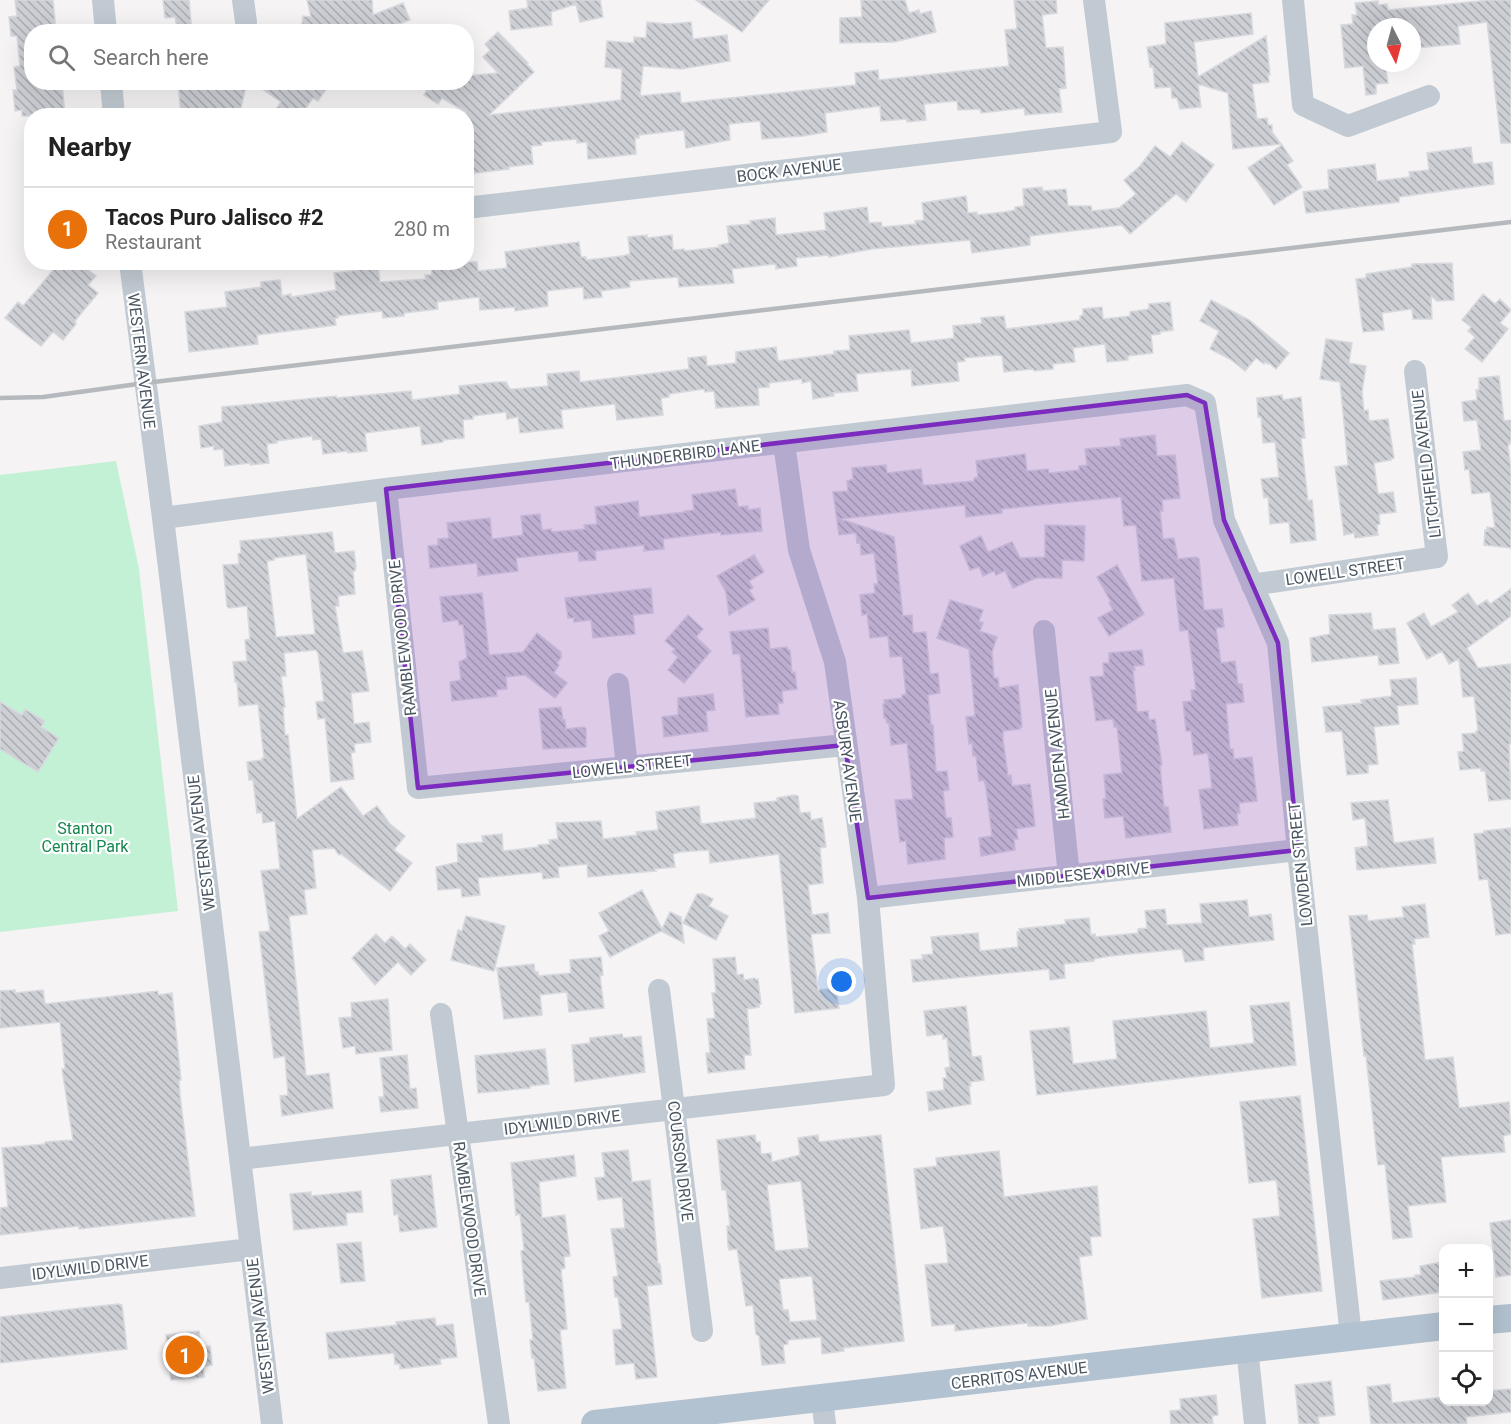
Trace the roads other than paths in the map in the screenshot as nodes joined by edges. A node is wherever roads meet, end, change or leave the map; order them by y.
1 (103, 0) edge
2 (243, 0) edge
3 (1094, 0) edge
4 (1293, 0) edge
5 (246, 22) dead end
6 (105, 24) edge
7 (112, 90) edge
8 (1429, 96) dead end
9 (113, 108) edge
10 (474, 207) edge
11 (131, 270) edge
12 (1415, 371) dead end
13 (1205, 403) joint
14 (784, 443) junction
15 (386, 489) junction
16 (163, 518) junction
17 (1437, 557) joint
18 (1252, 585) junction
19 (1044, 631) dead end
20 (618, 684) dead end
21 (845, 745) junction
22 (627, 767) junction
23 (418, 788) joint
24 (1298, 850) junction
25 (1069, 876) junction
26 (868, 898) junction
27 (660, 990) dead end
28 (441, 1014) dead end
29 (884, 1085) joint
30 (674, 1109) junction
31 (458, 1134) junction
32 (240, 1159) junction
33 (251, 1249) junction
34 (0, 1278) edge
35 (1511, 1318) edge
36 (1493, 1320) edge
37 (1439, 1326) edge
38 (702, 1331) dead end
39 (1351, 1336) junction
40 (1247, 1348) junction
41 (824, 1411) edge
42 (272, 1424) edge
43 (499, 1424) edge
44 (595, 1424) edge
45 (1256, 1424) edge

1 - 6 street
2 - 5 street
3 - 10 street, BOCK AVENUE
4 - 8 street
7 - 9 street
11 - 16 street, WESTERN AVENUE
12 - 17 street, LITCHFIELD AVENUE
13 - 14 street, THUNDERBIRD LANE
13 - 18 street, LOWDEN STREET
14 - 15 street, THUNDERBIRD LANE
14 - 21 street, ASBURY AVENUE
15 - 16 street, THUNDERBIRD LANE
15 - 23 street, RAMBLEWOOD DRIVE
16 - 32 street, WESTERN AVENUE
17 - 18 street, LOWELL STREET
18 - 24 street, LOWDEN STREET
19 - 25 street, HAMDEN AVENUE
20 - 22 street
21 - 22 street, LOWELL STREET
21 - 26 street, ASBURY AVENUE
22 - 23 street, LOWELL STREET
24 - 25 street, MIDDLESEX DRIVE
24 - 39 street, LOWDEN STREET
25 - 26 street, MIDDLESEX DRIVE
26 - 29 street, ASBURY AVENUE
27 - 30 street, COURSON DRIVE
28 - 31 street, RAMBLEWOOD DRIVE
29 - 30 street, IDYLWILD DRIVE
30 - 31 street, IDYLWILD DRIVE
30 - 38 street, COURSON DRIVE
31 - 32 street, IDYLWILD DRIVE
31 - 43 street, RAMBLEWOOD DRIVE
32 - 33 street, WESTERN AVENUE
33 - 34 street, IDYLWILD DRIVE
33 - 42 street, WESTERN AVENUE
35 - 36 main road
37 - 39 main road, CERRITOS AVENUE
39 - 40 main road, CERRITOS AVENUE
40 - 41 main road, CERRITOS AVENUE
40 - 45 street
41 - 44 main road, CERRITOS AVENUE

